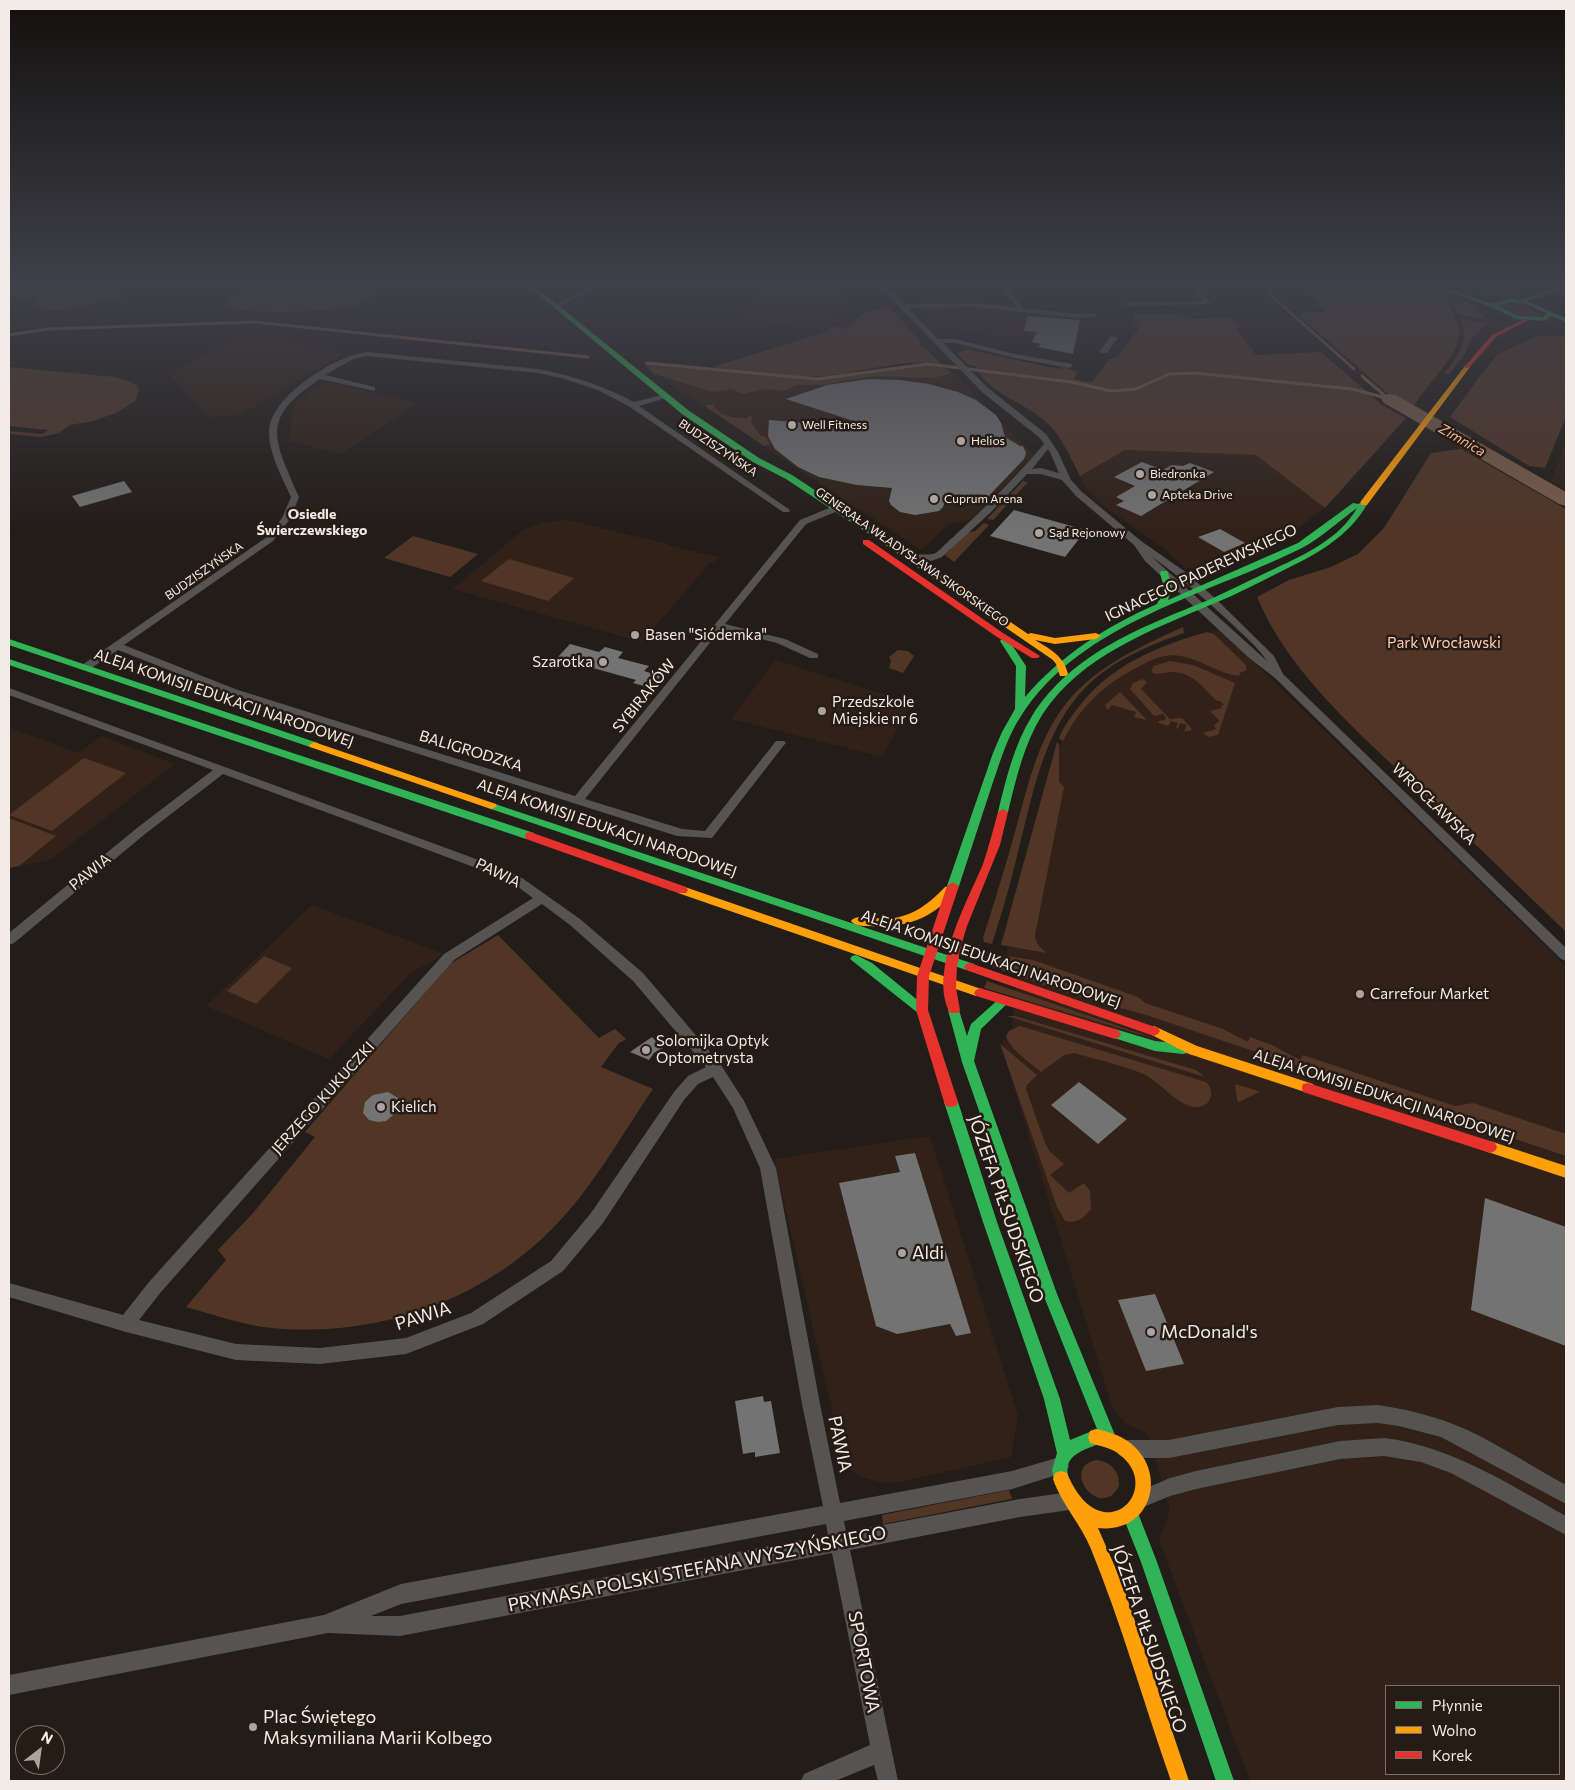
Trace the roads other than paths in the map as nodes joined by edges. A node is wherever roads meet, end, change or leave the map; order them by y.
1 (331, 369) edge
2 (518, 369) edge
3 (630, 369) edge
4 (963, 369) edge
5 (1465, 369) edge
6 (319, 376) junction
7 (372, 389) dead end
8 (663, 396) junction
9 (633, 405) junction
10 (1049, 443) junction
11 (756, 460) junction
12 (1057, 460) junction
13 (1027, 469) junction
14 (1066, 478) junction
15 (1366, 499) junction
16 (837, 508) junction
17 (786, 510) dead end
18 (824, 512) junction
19 (1138, 544) junction
20 (910, 557) junction
21 (1164, 574) junction
22 (1200, 590) junction
23 (1188, 595) junction
24 (1213, 601) junction
25 (1161, 606) junction
26 (1200, 606) junction
27 (720, 626) junction
28 (1016, 630) junction
29 (1107, 633) junction
30 (1000, 635) junction
31 (9, 642) edge
32 (118, 646) junction
33 (814, 656) dead end
34 (9, 662) edge
35 (1061, 664) junction
36 (1086, 664) junction
37 (86, 667) junction
38 (1279, 676) junction
39 (1064, 682) junction
40 (9, 691) edge
41 (1020, 709) junction
42 (780, 742) dead end
43 (221, 770) junction
44 (578, 800) junction
45 (952, 885) junction
46 (542, 898) junction
47 (820, 916) junction
48 (9, 940) edge
49 (821, 940) junction
50 (931, 954) junction
51 (1566, 956) edge
52 (951, 961) junction
53 (923, 976) junction
54 (949, 984) junction
55 (1004, 1001) junction
56 (922, 1010) junction
57 (1193, 1050) junction
58 (968, 1062) junction
59 (716, 1069) junction
60 (1566, 1172) edge
61 (9, 1290) edge
62 (126, 1324) junction
63 (1109, 1440) junction
64 (1125, 1449) junction
65 (1062, 1460) junction
66 (1566, 1495) edge
67 (1141, 1499) junction
68 (1075, 1506) junction
69 (834, 1513) junction
70 (1130, 1514) junction
71 (1566, 1526) edge
72 (840, 1542) junction
73 (324, 1625) junction
74 (9, 1685) edge
75 (882, 1751) junction
76 (811, 1781) edge
77 (888, 1781) edge
78 (1180, 1781) edge
79 (1225, 1781) edge

1 - 6 street, BUDZISZYŃSKA
2 - 9 street, BUDZISZYŃSKA
3 - 8 street, GENERAŁA WŁADYSŁAWA SIKORSKIEGO
4 - 10 street, WROCŁAWSKA
5 - 15 street, IGNACEGO PADEREWSKIEGO
6 - 7 street
6 - 32 street, BUDZISZYŃSKA
8 - 9 street
8 - 11 street, GENERAŁA WŁADYSŁAWA SIKORSKIEGO
9 - 17 street, BUDZISZYŃSKA
10 - 12 street, WROCŁAWSKA
10 - 13 street
11 - 16 street, GENERAŁA WŁADYSŁAWA SIKORSKIEGO
11 - 18 street, GENERAŁA WŁADYSŁAWA SIKORSKIEGO
12 - 13 street
12 - 14 street, WROCŁAWSKA
13 - 14 street
13 - 20 street
14 - 19 street, WROCŁAWSKA
15 - 22 street, IGNACEGO PADEREWSKIEGO
15 - 24 street, IGNACEGO PADEREWSKIEGO
16 - 18 street, SYBIRAKÓW
16 - 20 street, GENERAŁA WŁADYSŁAWA SIKORSKIEGO
18 - 27 street, SYBIRAKÓW
18 - 30 street, GENERAŁA WŁADYSŁAWA SIKORSKIEGO
19 - 21 street, WROCŁAWSKA
19 - 22 street, WROCŁAWSKA
20 - 28 street, GENERAŁA WŁADYSŁAWA SIKORSKIEGO
21 - 23 street, WROCŁAWSKA
21 - 25 street
22 - 23 street, IGNACEGO PADEREWSKIEGO
22 - 24 street, WROCŁAWSKA
23 - 25 street, IGNACEGO PADEREWSKIEGO
23 - 26 street, WROCŁAWSKA
24 - 26 street, IGNACEGO PADEREWSKIEGO
24 - 38 street, WROCŁAWSKA
25 - 29 street, IGNACEGO PADEREWSKIEGO
26 - 36 street, IGNACEGO PADEREWSKIEGO
26 - 38 street, WROCŁAWSKA
27 - 33 street
27 - 44 street, SYBIRAKÓW
28 - 29 street
28 - 35 street, GENERAŁA WŁADYSŁAWA SIKORSKIEGO
29 - 35 street, IGNACEGO PADEREWSKIEGO
30 - 35 street, GENERAŁA WŁADYSŁAWA SIKORSKIEGO
30 - 41 street
31 - 37 street, ALEJA KOMISJI EDUKACJI NARODOWEJ
32 - 37 street, BUDZISZYŃSKA
32 - 44 street, BALIGRODZKA
34 - 49 street, ALEJA KOMISJI EDUKACJI NARODOWEJ
35 - 36 street, GENERAŁA WŁADYSŁAWA SIKORSKIEGO
35 - 39 street
35 - 41 street, IGNACEGO PADEREWSKIEGO
36 - 39 street, IGNACEGO PADEREWSKIEGO
37 - 47 street, ALEJA KOMISJI EDUKACJI NARODOWEJ
38 - 51 street, WROCŁAWSKA
39 - 52 street, IGNACEGO PADEREWSKIEGO
40 - 43 street, PAWIA
41 - 45 street, IGNACEGO PADEREWSKIEGO
42 - 44 street, BALIGRODZKA
43 - 46 street, PAWIA
43 - 48 street, PAWIA
45 - 47 street
45 - 50 street, IGNACEGO PADEREWSKIEGO
46 - 59 street, PAWIA
46 - 62 street, JERZEGO KUKUCZKI
47 - 50 street, ALEJA KOMISJI EDUKACJI NARODOWEJ
49 - 53 street, ALEJA KOMISJI EDUKACJI NARODOWEJ
49 - 56 street
50 - 52 street, ALEJA KOMISJI EDUKACJI NARODOWEJ
50 - 53 street, IGNACEGO PADEREWSKIEGO
52 - 54 street, IGNACEGO PADEREWSKIEGO
52 - 57 street, ALEJA KOMISJI EDUKACJI NARODOWEJ
53 - 54 street, ALEJA KOMISJI EDUKACJI NARODOWEJ
53 - 56 street, JÓZEFA PIŁSUDSKIEGO
54 - 55 street, ALEJA KOMISJI EDUKACJI NARODOWEJ
54 - 58 street, JÓZEFA PIŁSUDSKIEGO
55 - 57 street, ALEJA KOMISJI EDUKACJI NARODOWEJ
55 - 58 street
56 - 65 street, JÓZEFA PIŁSUDSKIEGO
57 - 60 street, ALEJA KOMISJI EDUKACJI NARODOWEJ
58 - 63 street, JÓZEFA PIŁSUDSKIEGO
59 - 62 street, PAWIA
59 - 69 street, PAWIA
61 - 62 street, PAWIA
63 - 64 street
63 - 65 street
64 - 66 street
64 - 67 street
65 - 68 street
65 - 69 street, PRYMASA POLSKI STEFANA WYSZYŃSKIEGO
67 - 70 street
67 - 71 street
68 - 70 street
68 - 72 street, PRYMASA POLSKI STEFANA WYSZYŃSKIEGO
68 - 78 street, JÓZEFA PIŁSUDSKIEGO
69 - 72 street, PAWIA
69 - 73 street, PRYMASA POLSKI STEFANA WYSZYŃSKIEGO
70 - 79 street, JÓZEFA PIŁSUDSKIEGO
72 - 73 street, PRYMASA POLSKI STEFANA WYSZYŃSKIEGO
72 - 75 street, SPORTOWA
73 - 74 street, PRYMASA POLSKI STEFANA WYSZYŃSKIEGO
75 - 76 street
75 - 77 street, SPORTOWA

